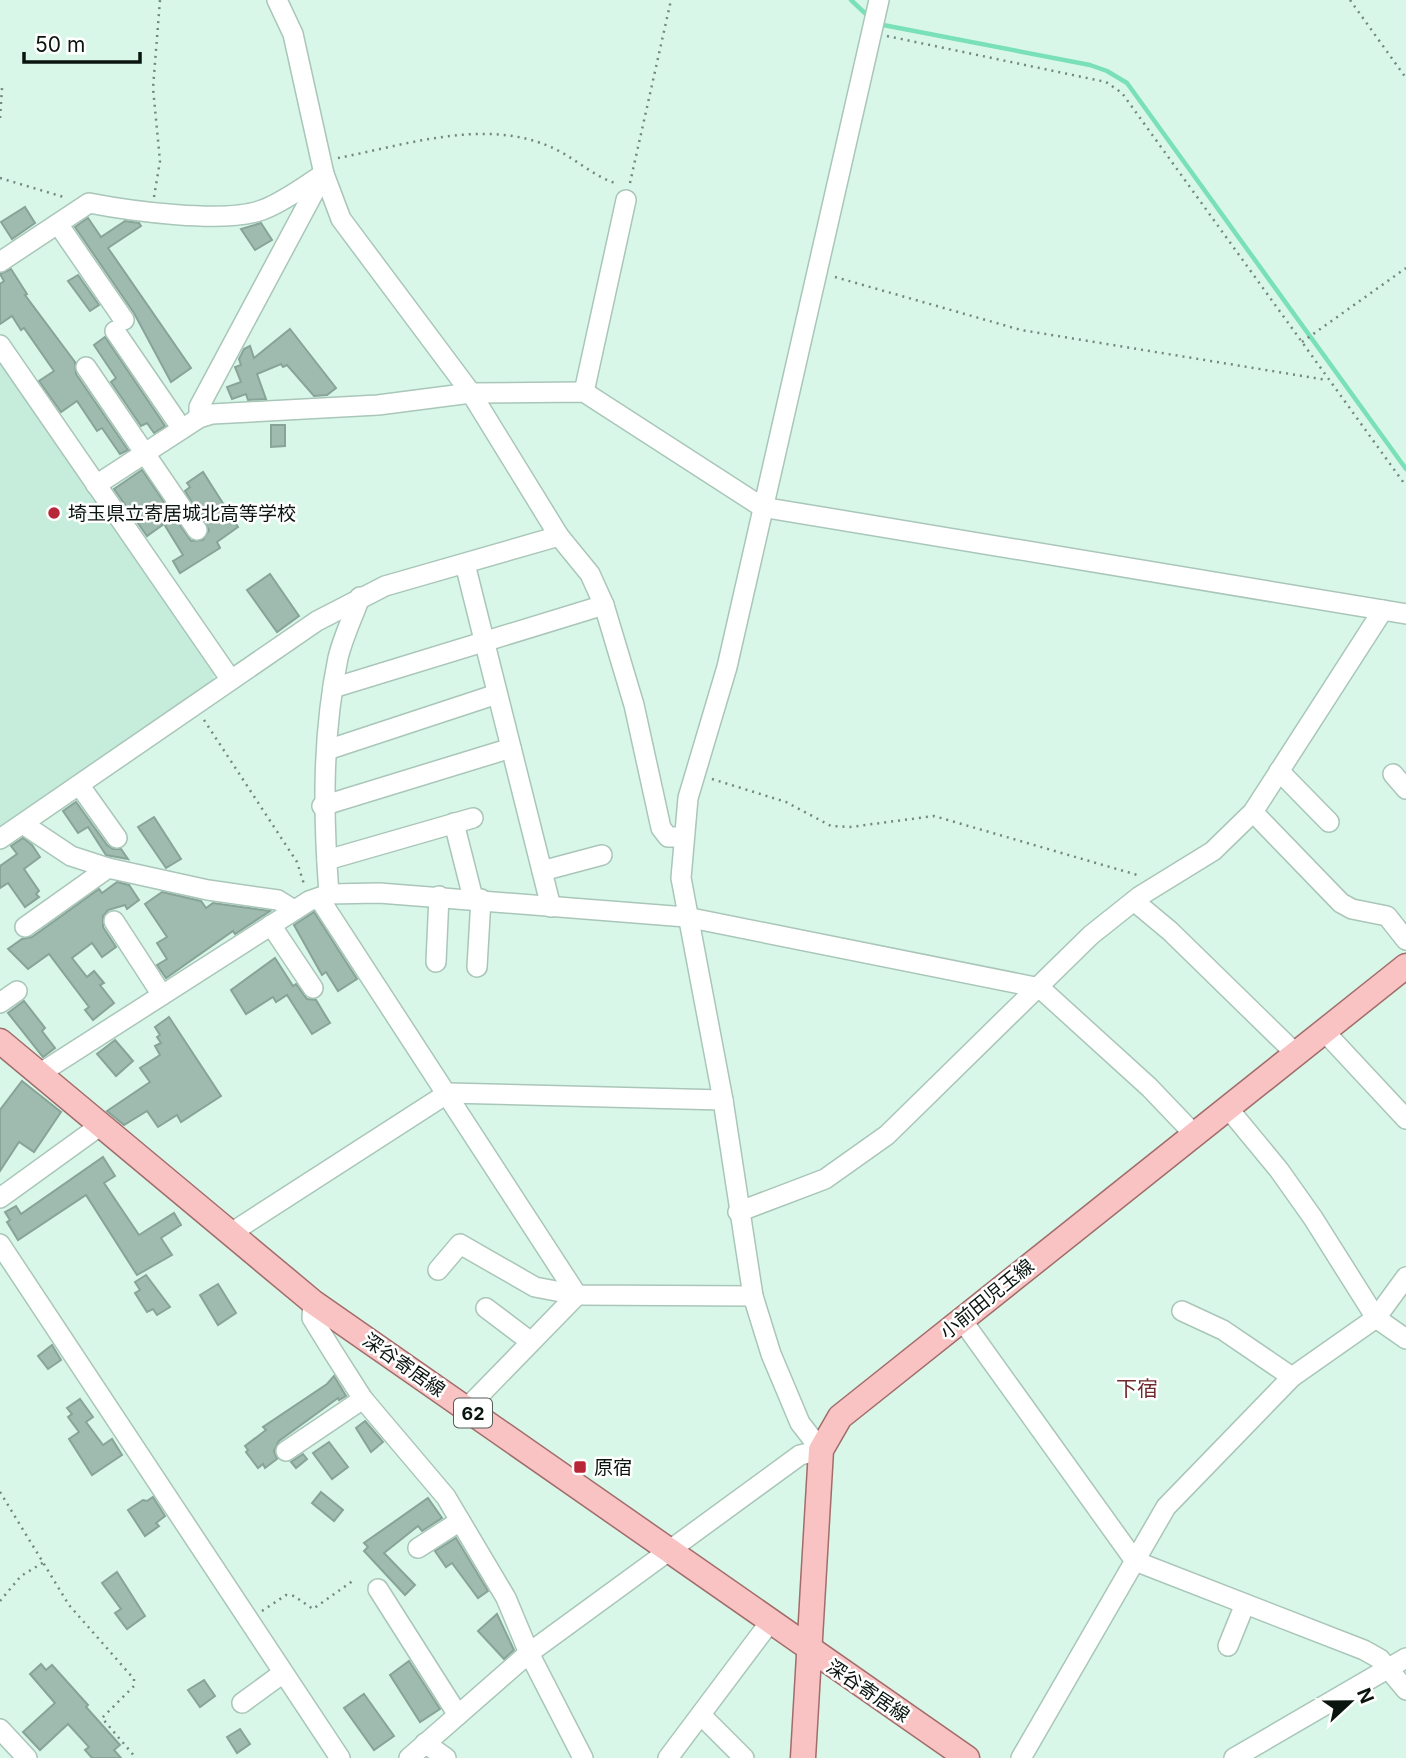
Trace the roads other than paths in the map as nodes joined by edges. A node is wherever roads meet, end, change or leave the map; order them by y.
1 (277, 0) edge
2 (878, 0) edge
3 (322, 168) junction
4 (626, 200) dead end
5 (58, 224) junction
6 (0, 262) edge
7 (0, 345) edge
8 (86, 367) dead end
9 (584, 392) junction
10 (471, 393) junction
11 (199, 418) junction
12 (182, 429) junction
13 (144, 454) junction
14 (96, 485) junction
15 (762, 507) junction
16 (197, 530) dead end
17 (559, 536) junction
18 (465, 564) junction
19 (360, 597) junction
20 (604, 605) junction
21 (1383, 610) junction
22 (1406, 614) edge
23 (484, 642) junction
24 (231, 680) junction
25 (333, 688) junction
26 (497, 694) junction
27 (511, 748) junction
28 (327, 750) junction
29 (1279, 771) junction
30 (1393, 774) dead end
31 (80, 786) junction
32 (1406, 789) edge
33 (322, 806) junction
34 (1253, 811) junction
35 (1329, 822) dead end
36 (23, 824) junction
37 (682, 836) junction
38 (117, 838) dead end
39 (0, 839) edge
40 (602, 855) dead end
41 (327, 860) junction
42 (108, 868) junction
43 (542, 871) junction
44 (439, 896) junction
45 (477, 899) junction
46 (313, 901) junction
47 (1134, 901) junction
48 (551, 907) junction
49 (686, 917) junction
50 (114, 921) dead end
51 (271, 925) junction
52 (25, 927) dead end
53 (1406, 940) edge
54 (436, 962) dead end
55 (1406, 966) edge
56 (477, 967) dead end
57 (313, 988) dead end
58 (1040, 988) junction
59 (17, 991) dead end
60 (162, 995) junction
61 (0, 1003) edge
62 (1324, 1031) junction
63 (0, 1041) edge
64 (1295, 1053) junction
65 (39, 1074) junction
66 (448, 1093) junction
67 (723, 1100) junction
68 (1227, 1107) junction
69 (1406, 1119) edge
70 (101, 1125) junction
71 (1193, 1133) junction
72 (0, 1198) edge
73 (738, 1212) junction
74 (231, 1233) junction
75 (0, 1244) edge
76 (438, 1270) dead end
77 (1406, 1276) edge
78 (577, 1296) junction
79 (752, 1296) junction
80 (313, 1302) junction
81 (486, 1308) dead end
82 (1182, 1311) dead end
83 (1376, 1318) junction
84 (962, 1320) junction
85 (1406, 1339) edge
86 (531, 1342) junction
87 (1292, 1377) junction
88 (363, 1399) junction
89 (467, 1409) junction
90 (821, 1450) junction
91 (286, 1451) dead end
92 (460, 1521) junction
93 (418, 1548) dead end
94 (669, 1551) junction
95 (1135, 1561) junction
96 (378, 1590) dead end
97 (1245, 1604) junction
98 (770, 1622) junction
99 (1228, 1646) dead end
100 (808, 1650) junction
101 (529, 1653) junction
102 (1398, 1663) edge
103 (283, 1673) junction
104 (1406, 1690) edge
105 (242, 1703) dead end
106 (458, 1715) junction
107 (701, 1715) junction
108 (0, 1729) edge
109 (425, 1743) junction
110 (27, 1758) edge
111 (341, 1758) edge
112 (409, 1758) edge
113 (446, 1758) edge
114 (583, 1758) edge
115 (668, 1758) edge
116 (744, 1758) edge
117 (803, 1758) edge
118 (967, 1758) edge
119 (1021, 1758) edge
120 (1234, 1758) edge

1 - 3 street
2 - 15 street
3 - 5 street
3 - 10 street
3 - 11 street
4 - 9 street
5 - 6 street
5 - 12 street
7 - 14 street
8 - 13 street
9 - 10 street
9 - 15 street
10 - 11 street
10 - 17 street
11 - 12 street
12 - 13 street
13 - 14 street
13 - 16 street
14 - 24 street
15 - 21 street
15 - 37 street
17 - 18 street
17 - 20 street
18 - 19 street
18 - 23 street
19 - 24 street
19 - 25 street
20 - 23 street
20 - 37 street
21 - 22 street
21 - 29 street
23 - 25 street
23 - 26 street
24 - 31 street
25 - 28 street
26 - 27 street
26 - 28 street
27 - 33 street
27 - 43 street
28 - 33 street
29 - 34 street
29 - 35 street
30 - 32 street
31 - 36 street
31 - 38 street
33 - 41 street
34 - 47 street
34 - 53 street
36 - 39 street
36 - 42 street
37 - 49 street
40 - 43 street
41 - 45 street
41 - 46 street
42 - 46 street
42 - 52 street
43 - 48 street
44 - 45 street
44 - 46 street
44 - 54 street
45 - 48 street
45 - 56 street
46 - 51 street
46 - 66 street
47 - 58 street
47 - 64 street
48 - 49 street
49 - 58 street
49 - 67 street
50 - 60 street
51 - 57 street
51 - 60 street
55 - 62 main road, 小前田児玉線
58 - 71 street
58 - 73 street
59 - 61 street
60 - 65 street
62 - 64 main road, 小前田児玉線
62 - 69 street
63 - 65 main road, 深谷寄居線 / 62
64 - 68 main road, 小前田児玉線
65 - 70 main road, 深谷寄居線 / 62
66 - 67 street
66 - 74 street
66 - 78 street
67 - 73 street
68 - 71 main road, 小前田児玉線
68 - 83 street
70 - 72 street
70 - 74 main road, 深谷寄居線 / 62
71 - 84 main road, 小前田児玉線
73 - 79 street
74 - 80 main road, 深谷寄居線 / 62
75 - 103 street
76 - 78 street
77 - 83 street
78 - 79 street
78 - 86 street
79 - 90 street
80 - 88 street
80 - 89 main road, 深谷寄居線 / 62
81 - 86 street
82 - 87 street
83 - 85 street
83 - 87 street
84 - 90 main road, 小前田児玉線
84 - 95 street
86 - 89 street
87 - 95 street
88 - 91 street
88 - 92 street
89 - 94 main road, 深谷寄居線 / 62
90 - 94 street
90 - 100 main road, 小前田児玉線
92 - 93 street
92 - 101 street
94 - 98 main road, 深谷寄居線 / 62
94 - 101 street
95 - 97 street
95 - 119 street
96 - 106 street
97 - 99 street
97 - 102 street
98 - 100 main road, 深谷寄居線 / 62
98 - 107 street
100 - 117 main road, 小前田児玉線
100 - 118 main road, 深谷寄居線 / 62
101 - 106 street
101 - 114 street
102 - 104 street
102 - 120 street
103 - 105 street
103 - 111 street
106 - 109 street
107 - 115 street
107 - 116 street
108 - 110 street
109 - 112 street
109 - 113 street

